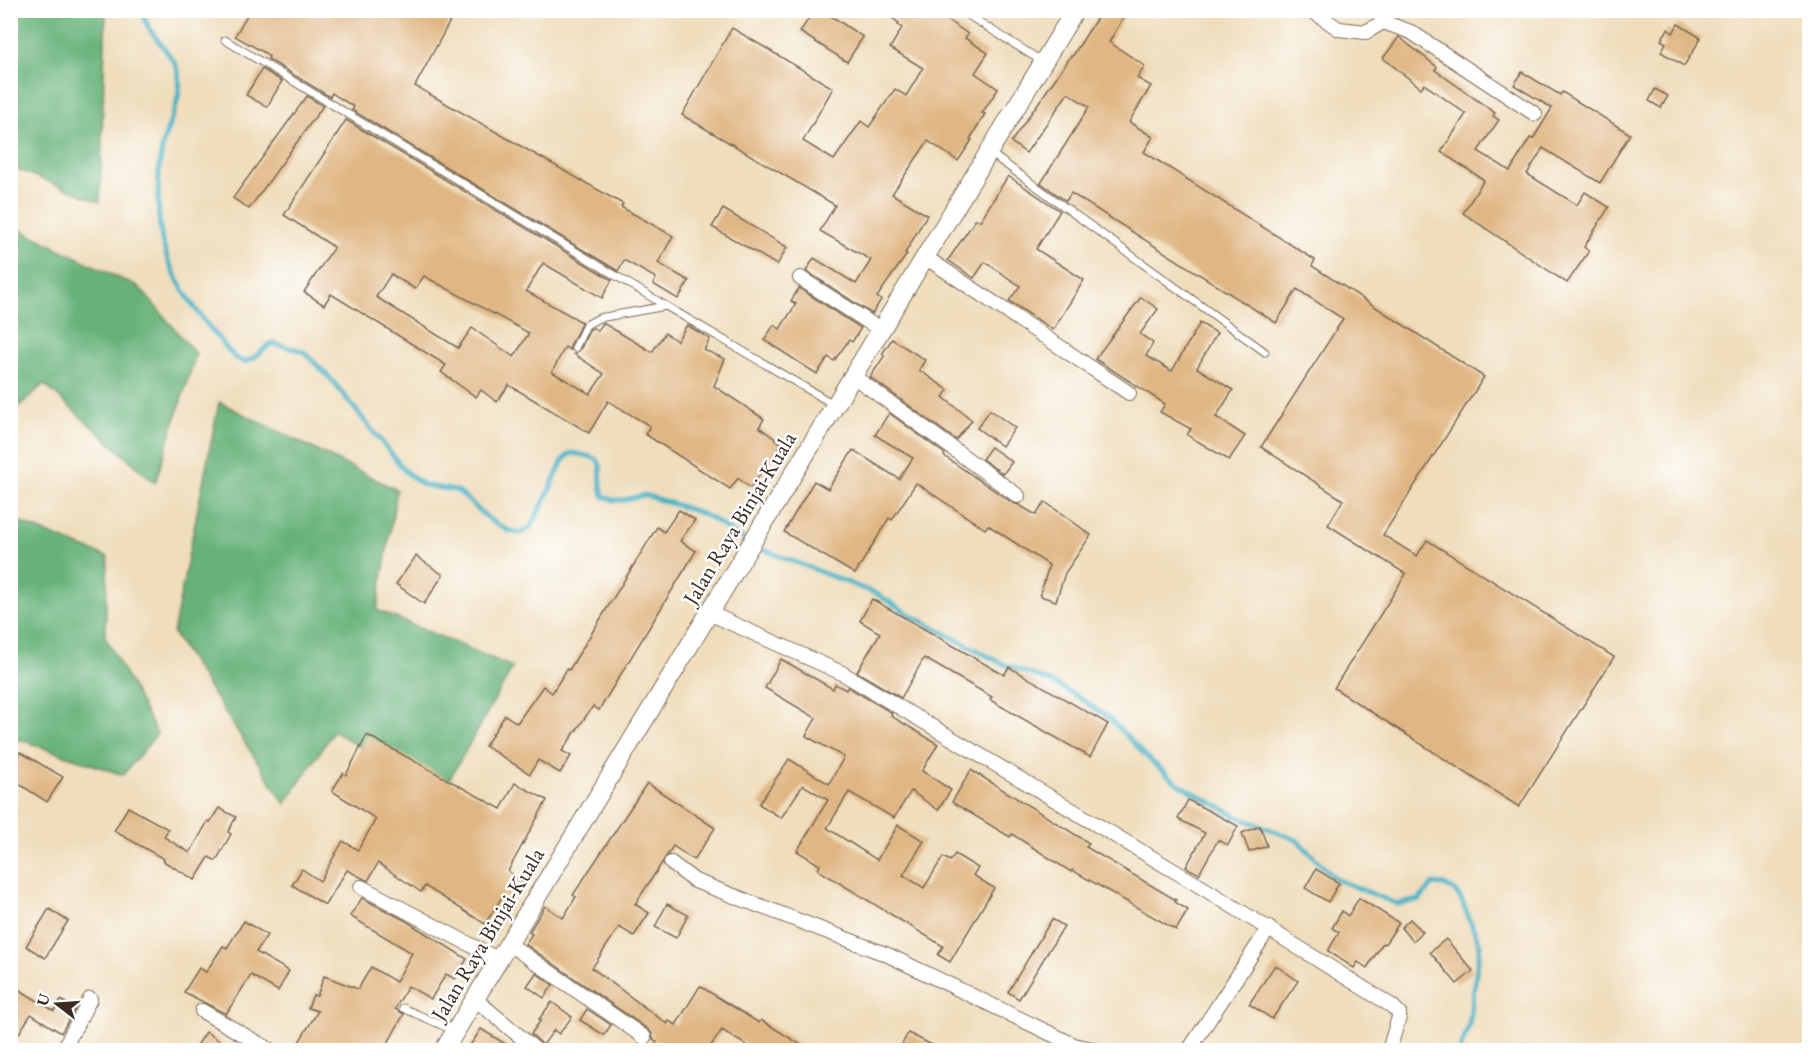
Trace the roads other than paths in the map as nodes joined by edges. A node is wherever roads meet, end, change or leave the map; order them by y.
1 (960, 10) edge
2 (1075, 10) edge
3 (1311, 10) edge
4 (225, 40) dead end
5 (1043, 62) junction
6 (1535, 114) dead end
7 (989, 152) junction
8 (925, 257) junction
9 (800, 278) dead end
10 (666, 306) junction
11 (881, 330) junction
12 (575, 348) dead end
13 (1264, 352) dead end
14 (853, 376) junction
15 (1129, 393) dead end
16 (835, 405) junction
17 (1018, 496) dead end
18 (709, 613) junction
19 (671, 863) dead end
20 (361, 887) dead end
21 (1269, 928) junction
22 (508, 944) junction
23 (499, 960) junction
24 (90, 999) dead end
25 (476, 999) junction
26 (403, 1008) dead end
27 (202, 1011) dead end
28 (456, 1031) junction
29 (644, 1037) dead end
30 (63, 1050) edge
31 (270, 1050) edge
32 (444, 1050) edge
33 (536, 1050) edge
34 (1096, 1050) edge
35 (1189, 1050) edge
36 (1389, 1050) edge

1 - 5 lane
2 - 5 main road, Jalan Raya Binjai-Kuala
3 - 6 street
4 - 10 lane
5 - 7 main road, Jalan Raya Binjai-Kuala
7 - 8 main road, Jalan Raya Binjai-Kuala
7 - 13 lane
8 - 11 main road, Jalan Raya Binjai-Kuala
8 - 15 street
9 - 11 street
10 - 12 lane
10 - 16 lane
11 - 14 main road, Jalan Raya Binjai-Kuala
14 - 16 main road, Jalan Raya Binjai-Kuala
14 - 17 street
16 - 18 main road, Jalan Raya Binjai-Kuala
18 - 21 street
18 - 22 main road, Jalan Raya Binjai-Kuala
19 - 34 street
20 - 23 street
21 - 35 street
21 - 36 street
22 - 23 main road, Jalan Raya Binjai-Kuala
22 - 29 street
23 - 25 main road, Jalan Raya Binjai-Kuala
24 - 30 street
25 - 28 main road, Jalan Raya Binjai-Kuala
25 - 33 street
26 - 28 lane
27 - 31 street
28 - 32 main road, Jalan Raya Binjai-Kuala

